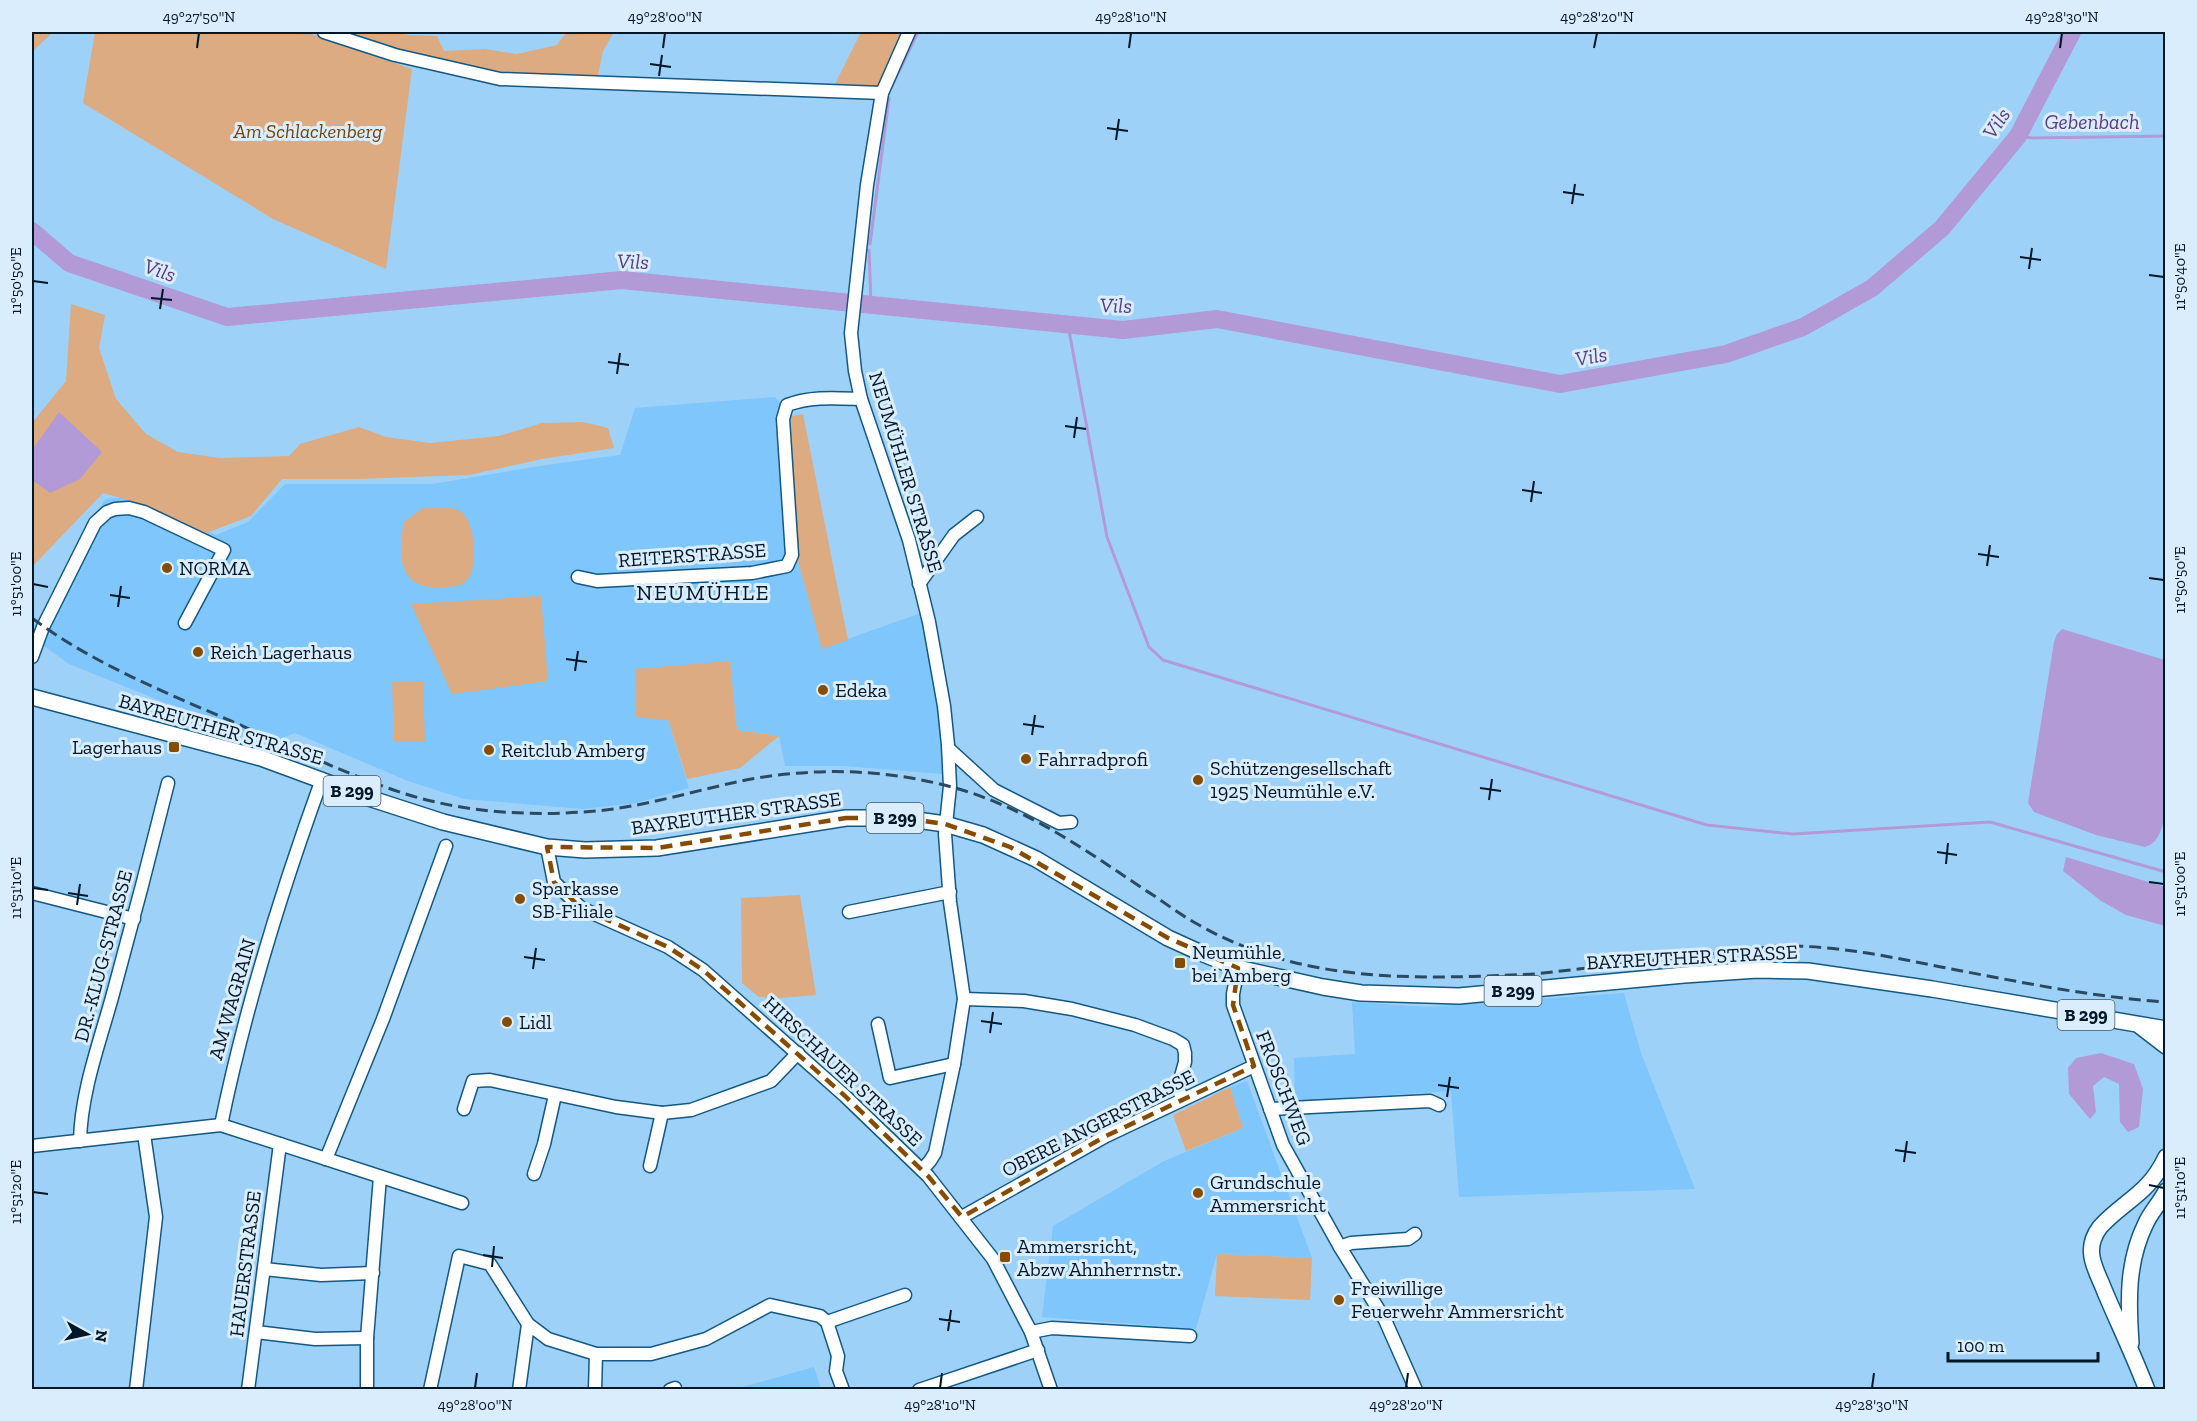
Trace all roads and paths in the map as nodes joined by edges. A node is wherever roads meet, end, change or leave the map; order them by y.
1 (324, 32) edge
2 (909, 32) edge
3 (882, 93) junction
4 (861, 399) junction
5 (977, 518) dead end
6 (578, 577) dead end
7 (920, 584) junction
8 (186, 623) dead end
9 (32, 657) edge
10 (32, 697) edge
11 (949, 749) junction
12 (322, 779) junction
13 (168, 783) dead end
14 (1071, 822) dead end
15 (945, 824) junction
16 (446, 846) dead end
17 (547, 847) junction
18 (950, 892) junction
19 (32, 893) edge
20 (849, 912) dead end
21 (134, 919) junction
22 (1238, 968) junction
23 (964, 999) junction
24 (878, 1024) dead end
25 (2137, 1025) junction
26 (2166, 1029) edge
27 (2166, 1046) edge
28 (798, 1053) junction
29 (954, 1064) junction
30 (1254, 1066) junction
31 (555, 1095) junction
32 (1182, 1100) junction
33 (1439, 1105) dead end
34 (464, 1109) dead end
35 (1270, 1109) junction
36 (662, 1113) junction
37 (221, 1125) junction
38 (144, 1134) junction
39 (80, 1141) junction
40 (280, 1144) junction
41 (32, 1146) edge
42 (2166, 1157) edge
43 (326, 1159) junction
44 (650, 1166) dead end
45 (922, 1170) junction
46 (534, 1174) dead end
47 (380, 1177) junction
48 (2166, 1191) edge
49 (462, 1203) dead end
50 (962, 1217) junction
51 (1415, 1234) dead end
52 (1340, 1247) junction
53 (264, 1269) junction
54 (373, 1273) junction
55 (905, 1295) dead end
56 (826, 1322) junction
57 (528, 1324) junction
58 (256, 1332) junction
59 (1031, 1332) junction
60 (1190, 1336) dead end
61 (367, 1338) junction
62 (2131, 1349) junction
63 (1038, 1350) junction
64 (596, 1354) junction
65 (136, 1389) edge
66 (248, 1389) edge
67 (367, 1389) edge
68 (427, 1389) edge
69 (519, 1389) edge
70 (595, 1389) edge
71 (843, 1389) edge
72 (919, 1389) edge
73 (1051, 1389) edge
74 (1416, 1389) edge
75 (2147, 1389) edge

1 - 3 street
2 - 3 street, NEUMÜHLER STRASSE
3 - 4 street, NEUMÜHLER STRASSE
4 - 6 street, REITERSTRASSE
4 - 7 street, NEUMÜHLER STRASSE
5 - 7 street
7 - 11 street, NEUMÜHLER STRASSE
8 - 9 street
10 - 12 main road, BAYREUTHER STRASSE / B 299
11 - 14 street
11 - 15 street, NEUMÜHLER STRASSE
12 - 17 main road, BAYREUTHER STRASSE / B 299
12 - 37 street, AM WAGRAIN
13 - 21 street, DR.-KLUG-STRASSE
15 - 17 main road, BAYREUTHER STRASSE / B 299
15 - 18 street, NEUMÜHLER STRASSE
15 - 22 main road, BAYREUTHER STRASSE / B 299
16 - 43 street
17 - 28 street, HIRSCHAUER STRASSE
18 - 20 street
18 - 23 street, NEUMÜHLER STRASSE
19 - 21 street
21 - 39 street, DR.-KLUG-STRASSE
22 - 25 main road, BAYREUTHER STRASSE / B 299
22 - 30 street, FROSCHWEG
23 - 29 street, NEUMÜHLER STRASSE
23 - 32 street
24 - 29 street
25 - 26 main road, BAYREUTHER STRASSE / B 299
25 - 27 main road
28 - 36 street
28 - 45 street, HIRSCHAUER STRASSE
29 - 45 street, NEUMÜHLER STRASSE
30 - 32 street, OBERE ANGERSTRASSE
30 - 35 street, FROSCHWEG
31 - 34 street
31 - 36 street
31 - 46 street
32 - 50 street, OBERE ANGERSTRASSE
33 - 35 street
35 - 52 street, FROSCHWEG
36 - 44 street
37 - 38 street
37 - 40 street
38 - 39 street
38 - 65 street
39 - 41 street
40 - 43 street
40 - 53 street, HAUERSTRASSE
42 - 62 main road
43 - 47 street
45 - 50 street, HIRSCHAUER STRASSE
47 - 49 street
47 - 54 street
48 - 62 main road
50 - 59 street, HIRSCHAUER STRASSE
51 - 52 street
52 - 74 street, FROSCHWEG
53 - 54 street
53 - 58 street, HAUERSTRASSE
54 - 61 street
55 - 56 street
56 - 64 street
56 - 71 street
57 - 64 street
57 - 68 street
57 - 69 street
58 - 61 street
58 - 66 street, HAUERSTRASSE
59 - 60 street
59 - 63 street, HIRSCHAUER STRASSE
61 - 67 street
62 - 75 main road
63 - 72 street
63 - 73 street, HIRSCHAUER STRASSE
64 - 70 street

